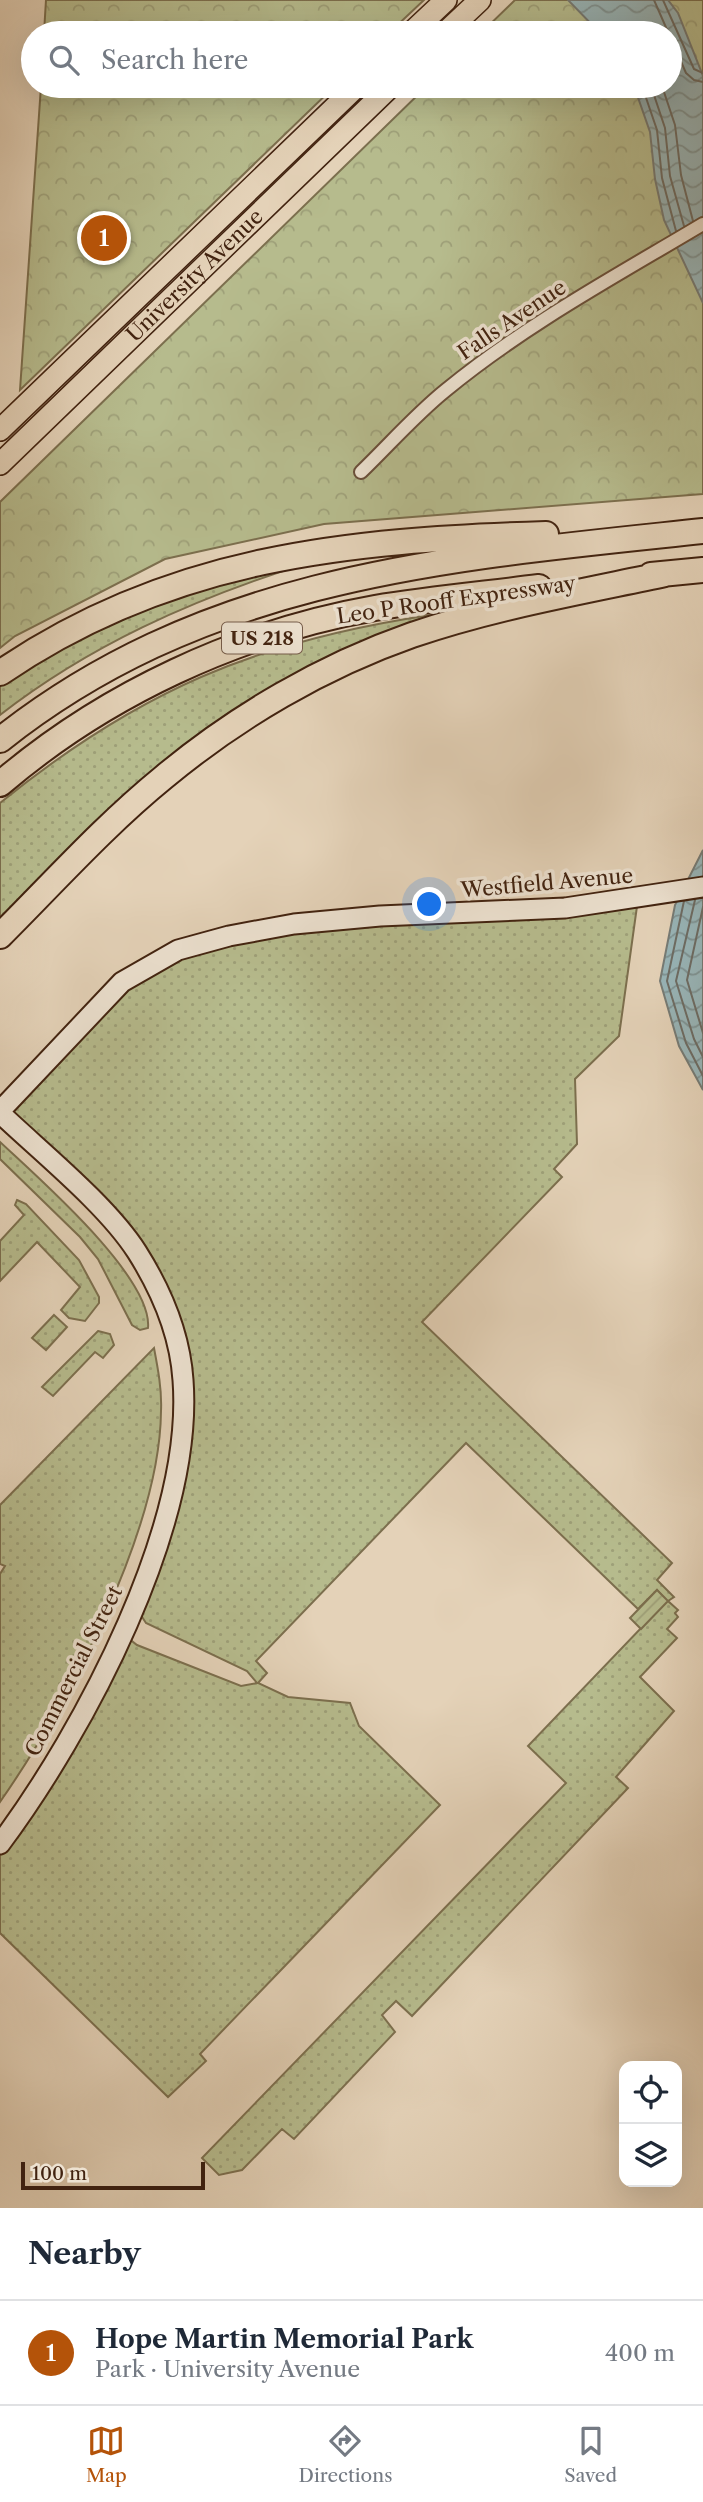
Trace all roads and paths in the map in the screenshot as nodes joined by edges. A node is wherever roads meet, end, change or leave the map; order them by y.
1 (446, 0) edge
2 (480, 0) edge
3 (424, 21) edge
4 (458, 21) edge
5 (345, 98) edge
6 (379, 98) edge
7 (703, 224) edge
8 (0, 430) edge
9 (0, 464) edge
10 (361, 472) dead end
11 (700, 532) edge
12 (549, 541) junction
13 (703, 570) edge
14 (560, 590) junction
15 (0, 673) edge
16 (0, 740) edge
17 (0, 784) edge
18 (703, 887) edge
19 (0, 936) edge
20 (0, 1112) edge
21 (0, 1844) edge

1 - 3 main road
2 - 4 main road
5 - 8 main road, University Avenue
6 - 9 main road, University Avenue
7 - 10 street, Falls Avenue
11 - 12 highway
12 - 15 highway
12 - 16 highway, Leo P Rooff Expressway / US 218
13 - 14 highway
14 - 17 highway, Leo P Rooff Expressway / US 218
14 - 19 highway
18 - 20 street, Westfield Avenue
20 - 21 street, Commercial Street

